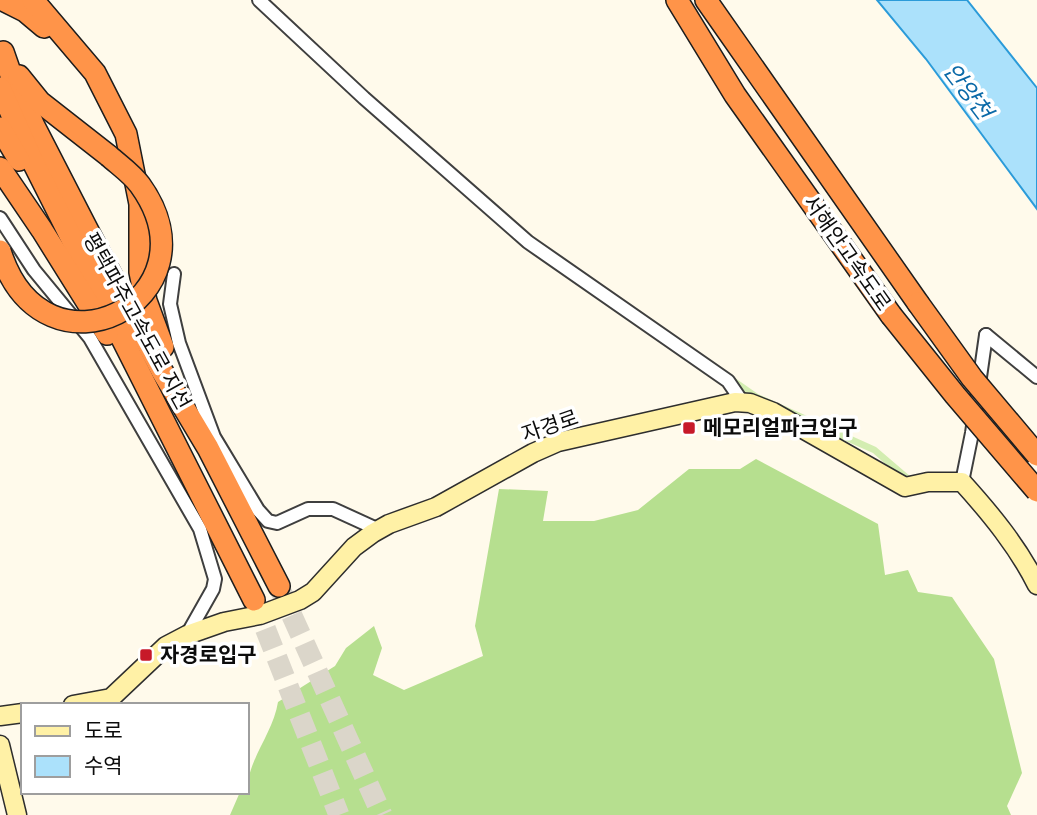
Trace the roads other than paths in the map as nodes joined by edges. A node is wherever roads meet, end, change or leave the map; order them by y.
1 (3, 0) edge
2 (33, 0) edge
3 (259, 0) edge
4 (660, 0) edge
5 (677, 0) edge
6 (706, 0) edge
7 (711, 0) edge
8 (731, 33) junction
9 (1, 48) edge
10 (95, 73) junction
11 (0, 88) edge
12 (735, 95) junction
13 (0, 128) edge
14 (0, 168) edge
15 (0, 218) edge
16 (75, 242) junction
17 (0, 251) edge
18 (174, 274) dead end
19 (170, 304) junction
20 (156, 307) dead end
21 (1037, 377) edge
22 (743, 403) junction
23 (208, 447) junction
24 (1037, 456) edge
25 (185, 459) junction
26 (962, 482) junction
27 (1037, 491) edge
28 (379, 530) junction
29 (1037, 585) edge
30 (279, 586) tunnel mouth
31 (254, 600) tunnel mouth
32 (187, 635) junction
33 (85, 703) edge
34 (21, 713) edge
35 (0, 716) edge
36 (0, 745) edge
37 (17, 815) edge

1 - 10 highway
2 - 10 highway
3 - 22 street
4 - 12 highway
5 - 12 highway, 서해안고속도로
6 - 8 highway, 서해안고속도로
7 - 8 highway
8 - 24 highway, 서해안고속도로, bridge
9 - 17 highway, bridge
9 - 23 highway, 평택파주고속도로 지선
10 - 23 highway
11 - 16 highway, 평택파주고속도로 지선
12 - 27 highway, 서해안고속도로, bridge
13 - 16 highway
14 - 25 highway
15 - 32 street
16 - 25 highway, 평택파주고속도로 지선
18 - 19 street
19 - 20 street
19 - 28 street
21 - 26 street
22 - 26 street, 자경로
22 - 28 street, 자경로
23 - 30 highway, 평택파주고속도로 지선
25 - 31 highway, 평택파주고속도로 지선
26 - 29 street
28 - 32 street, 자경로
32 - 33 street, 자경로
34 - 35 street
36 - 37 street

